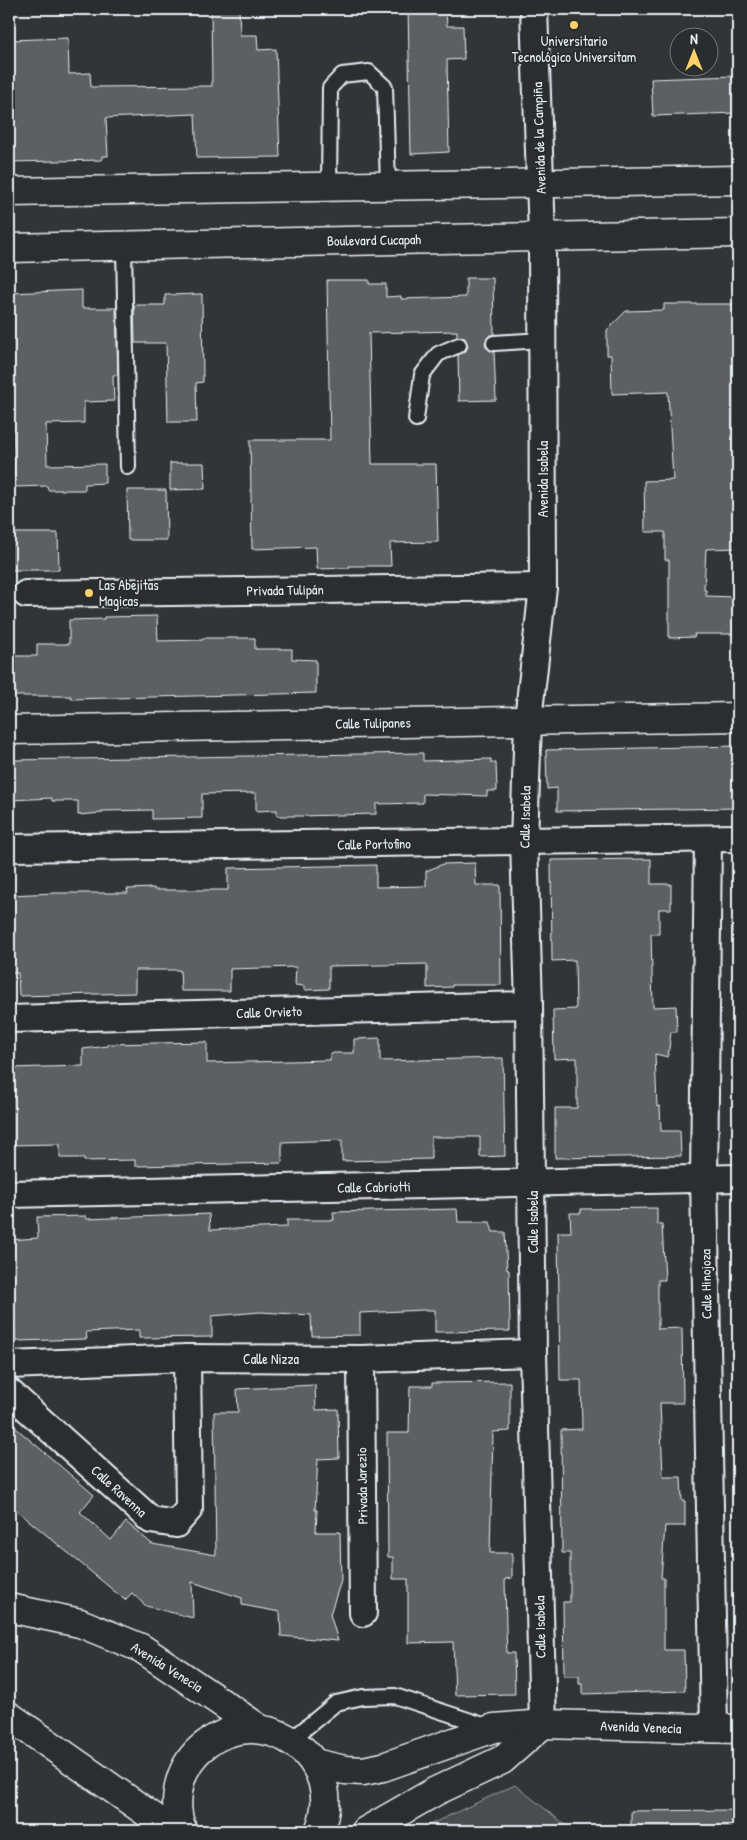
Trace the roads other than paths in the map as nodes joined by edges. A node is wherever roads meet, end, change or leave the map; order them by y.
1 (534, 9) edge
2 (738, 180) edge
3 (541, 183) junction
4 (388, 186) junction
5 (329, 187) junction
6 (9, 192) edge
7 (738, 233) edge
8 (542, 237) junction
9 (124, 246) junction
10 (9, 248) edge
11 (542, 340) junction
12 (494, 344) dead end
13 (459, 345) dead end
14 (416, 419) dead end
15 (128, 467) dead end
16 (543, 587) junction
17 (26, 594) dead end
18 (738, 717) edge
19 (528, 720) junction
20 (9, 730) edge
21 (738, 838) edge
22 (708, 839) junction
23 (524, 842) junction
24 (9, 848) edge
25 (529, 1005) junction
26 (9, 1019) edge
27 (704, 1178) junction
28 (738, 1178) edge
29 (532, 1183) junction
30 (9, 1194) edge
31 (533, 1353) junction
32 (187, 1358) junction
33 (361, 1360) junction
34 (9, 1365) edge
35 (9, 1392) edge
36 (9, 1608) edge
37 (363, 1613) dead end
38 (9, 1716) edge
39 (543, 1724) junction
40 (494, 1728) junction
41 (260, 1729) junction
42 (726, 1729) edge
43 (291, 1740) junction
44 (314, 1763) junction
45 (173, 1831) edge
46 (183, 1831) edge
47 (319, 1831) edge
48 (366, 1831) edge

1 - 3 street, Avenida de la Campiña
2 - 3 main road
3 - 4 main road
3 - 8 street, Avenida de la Campiña
4 - 5 main road
4 - 5 lane
5 - 6 main road
7 - 8 main road, Boulevard Cucapah
8 - 9 main road, Boulevard Cucapah
8 - 11 street, Avenida Isabela
9 - 10 main road, Boulevard Cucapah
9 - 15 lane
11 - 12 lane
11 - 16 street, Avenida Isabela
13 - 14 lane
16 - 17 street, Privada Tulipán
16 - 19 street, Avenida Isabela
18 - 19 main road, Calle Tulipanes
19 - 20 main road, Calle Tulipanes
19 - 23 street, Calle Isabela
21 - 22 street, Calle Portofino
22 - 23 street, Calle Portofino
22 - 27 street, Calle Hinojoza
23 - 24 street, Calle Portofino
23 - 25 street, Calle Isabela
25 - 26 street, Calle Orvieto
25 - 29 street, Calle Isabela
27 - 28 street, Calle Cabriotti
27 - 29 street, Calle Cabriotti
27 - 42 street, Calle Hinojoza
29 - 30 street, Calle Cabriotti
29 - 31 street, Calle Isabela
31 - 33 street, Calle Nizza
31 - 39 street, Calle Isabela
32 - 33 street, Calle Nizza
32 - 34 street, Calle Nizza
32 - 35 street, Calle Ravenna
33 - 37 street, Privada Jarezio
36 - 41 main road, Avenida Venecia
38 - 45 main road
39 - 40 main road, Avenida Venecia
39 - 42 main road, Avenida Venecia
39 - 48 main road
40 - 43 lane
40 - 44 main road, Avenida Venecia
41 - 43 main road
41 - 46 main road
43 - 44 main road
44 - 47 main road

